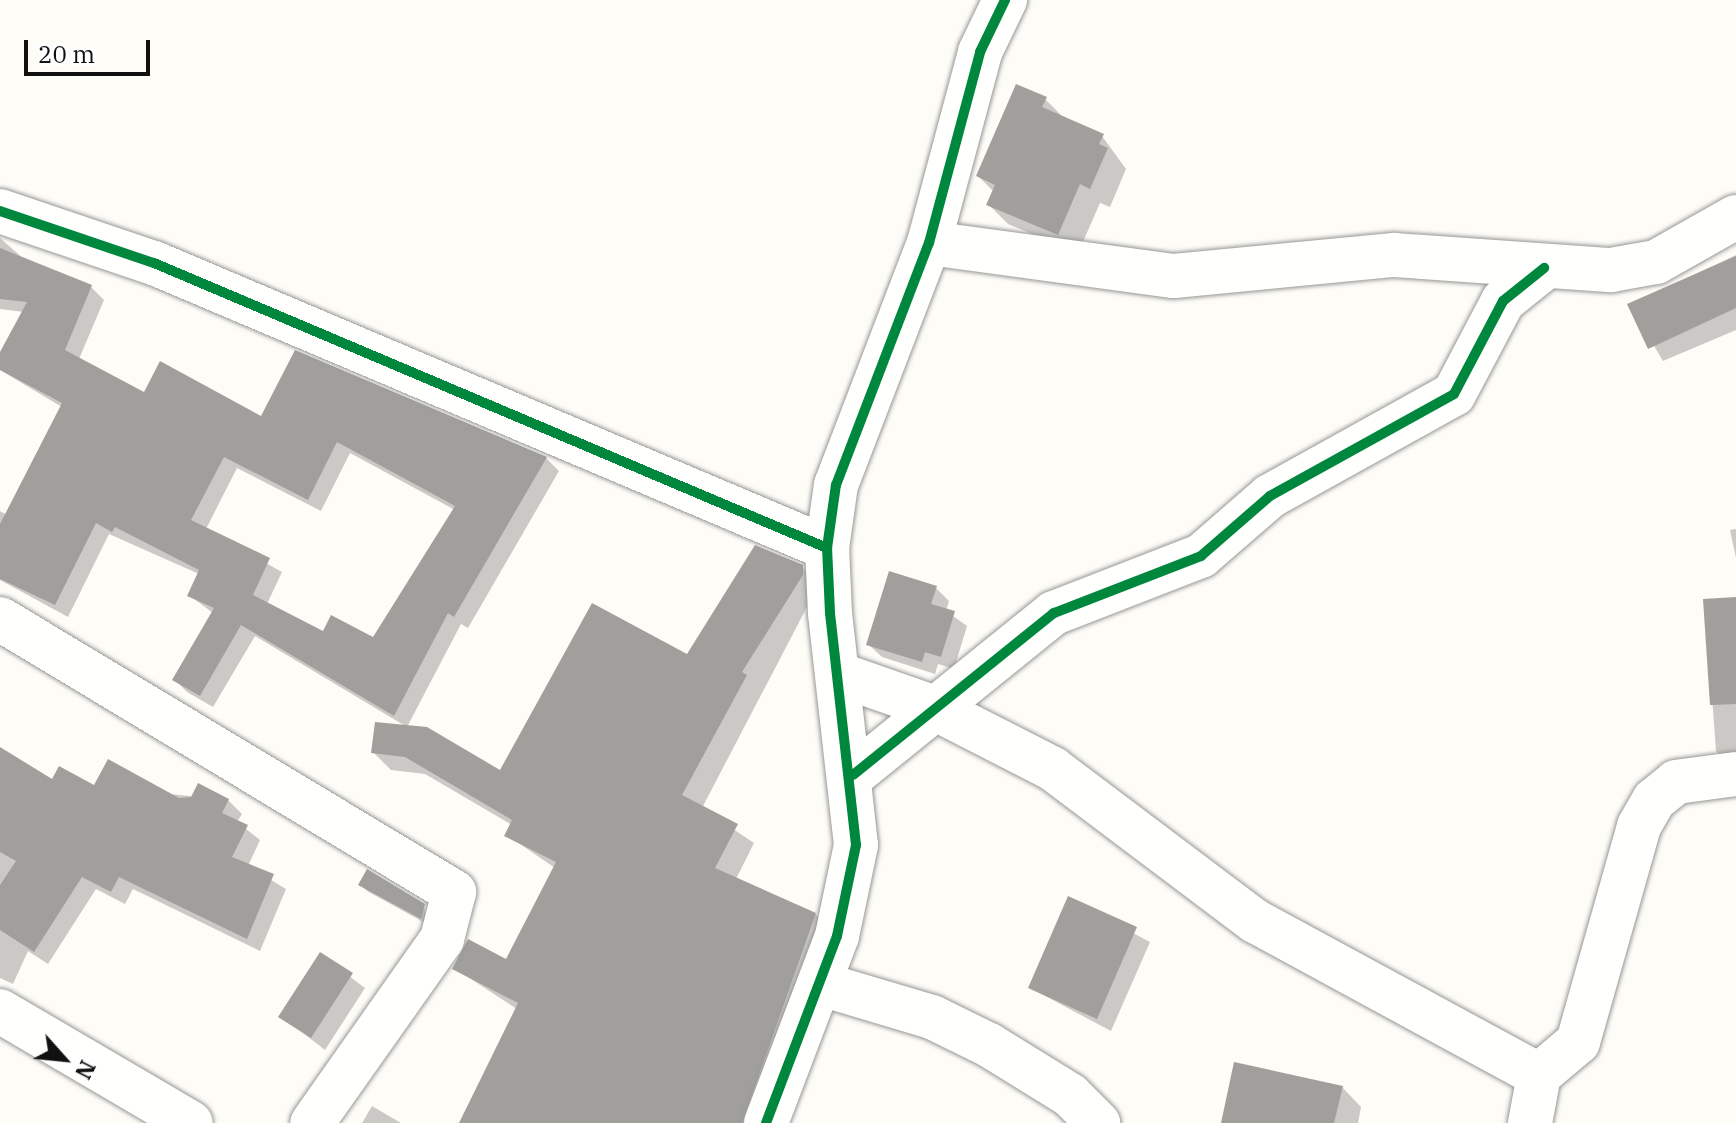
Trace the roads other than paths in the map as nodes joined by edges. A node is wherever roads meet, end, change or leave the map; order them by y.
1 (1005, 0) edge
2 (0, 211) edge
3 (1736, 217) edge
4 (929, 243) junction
5 (1544, 268) junction
6 (827, 548) junction
7 (0, 619) edge
8 (838, 674) junction
9 (932, 707) junction
10 (1736, 774) edge
11 (853, 775) junction
12 (821, 984) junction
13 (0, 1011) edge
14 (1539, 1075) junction
15 (191, 1123) edge
16 (312, 1123) edge
17 (766, 1123) edge
18 (1098, 1123) edge
19 (1530, 1123) edge

1 - 4 street
2 - 6 street
3 - 5 street
4 - 5 street
4 - 6 street
5 - 9 street
6 - 8 street
7 - 16 street
8 - 9 street
8 - 11 street
9 - 11 street
9 - 14 street
10 - 14 street
11 - 12 street
12 - 17 street
12 - 18 street
13 - 15 street
14 - 19 street

